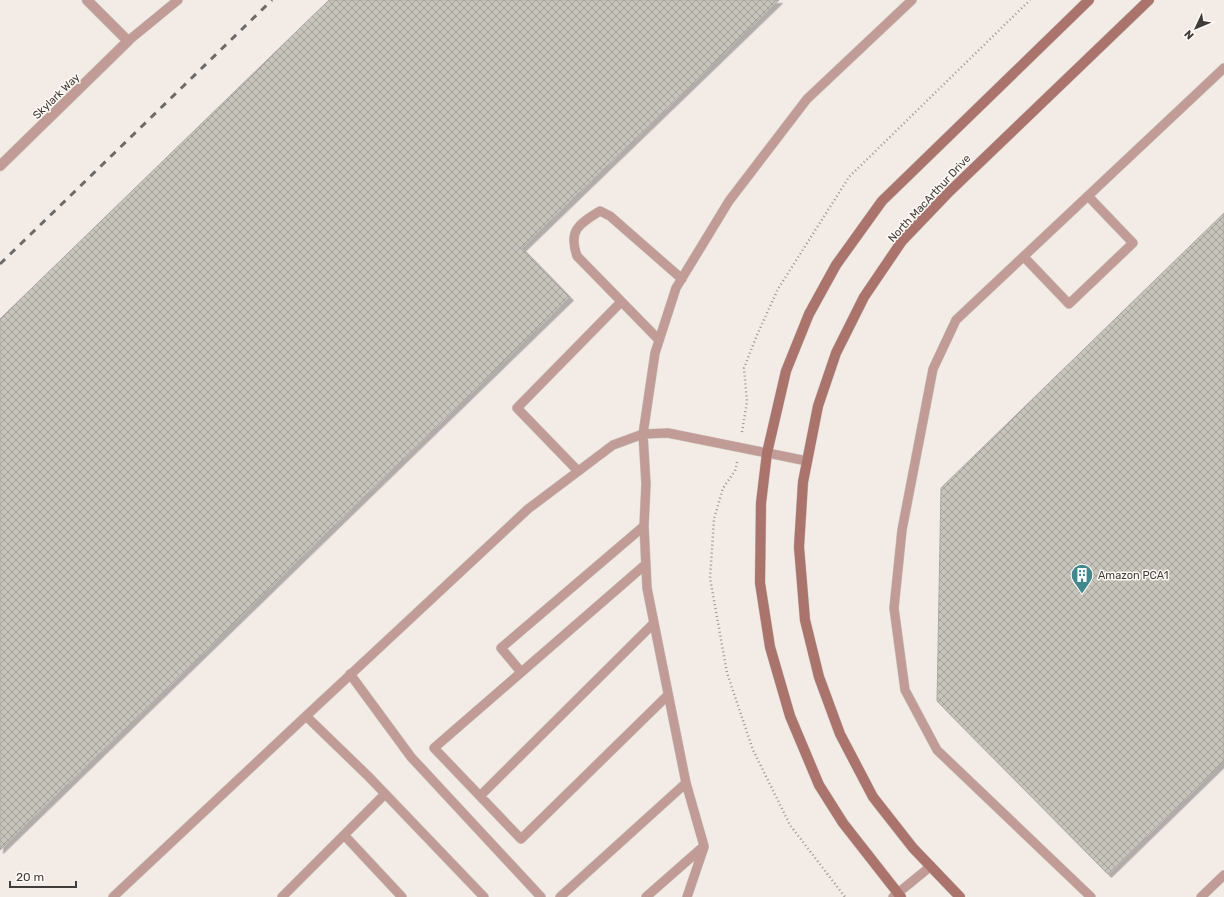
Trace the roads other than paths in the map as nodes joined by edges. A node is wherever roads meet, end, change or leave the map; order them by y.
1 (87, 0) edge
2 (178, 0) edge
3 (912, 0) edge
4 (1089, 0) edge
5 (1149, 0) edge
6 (128, 41) junction
7 (1224, 68) edge
8 (0, 166) edge
9 (1088, 196) junction
10 (1024, 257) junction
11 (682, 279) junction
12 (621, 302) junction
13 (659, 340) junction
14 (643, 434) junction
15 (767, 453) junction
16 (807, 461) junction
17 (578, 471) junction
18 (644, 526) junction
19 (646, 564) junction
20 (654, 623) junction
21 (521, 672) junction
22 (350, 674) junction
23 (668, 695) junction
24 (306, 716) junction
25 (686, 783) junction
26 (385, 794) junction
27 (480, 796) junction
28 (345, 836) junction
29 (704, 846) junction
30 (930, 866) junction
31 (1224, 874) edge
32 (897, 896) edge
33 (113, 897) edge
34 (282, 897) edge
35 (402, 897) edge
36 (484, 897) edge
37 (541, 897) edge
38 (560, 897) edge
39 (646, 897) edge
40 (687, 897) edge
41 (960, 897) edge
42 (1090, 897) edge
43 (1201, 897) edge

1 - 6 street
2 - 6 lane
3 - 11 lane
4 - 15 main road
5 - 16 main road, North MacArthur Drive
6 - 8 street, Skylark Way
7 - 9 lane
9 - 10 lane
9 - 10 lane
10 - 42 lane
11 - 12 lane
11 - 13 lane
12 - 13 lane
12 - 17 lane
13 - 14 lane
14 - 15 lane
14 - 17 lane
14 - 18 lane
15 - 16 lane
15 - 32 main road
16 - 30 main road, North MacArthur Drive
17 - 22 lane
18 - 19 lane
18 - 21 lane
19 - 20 lane
19 - 21 lane
20 - 23 lane
20 - 27 lane
21 - 27 lane
22 - 24 lane
22 - 37 lane
23 - 25 lane
23 - 27 lane
24 - 26 lane
24 - 33 lane
25 - 29 lane
25 - 38 lane
26 - 28 lane
26 - 36 lane
28 - 34 lane
28 - 35 lane
29 - 39 lane
29 - 40 lane
30 - 32 lane
30 - 41 main road, North MacArthur Drive
31 - 43 lane

